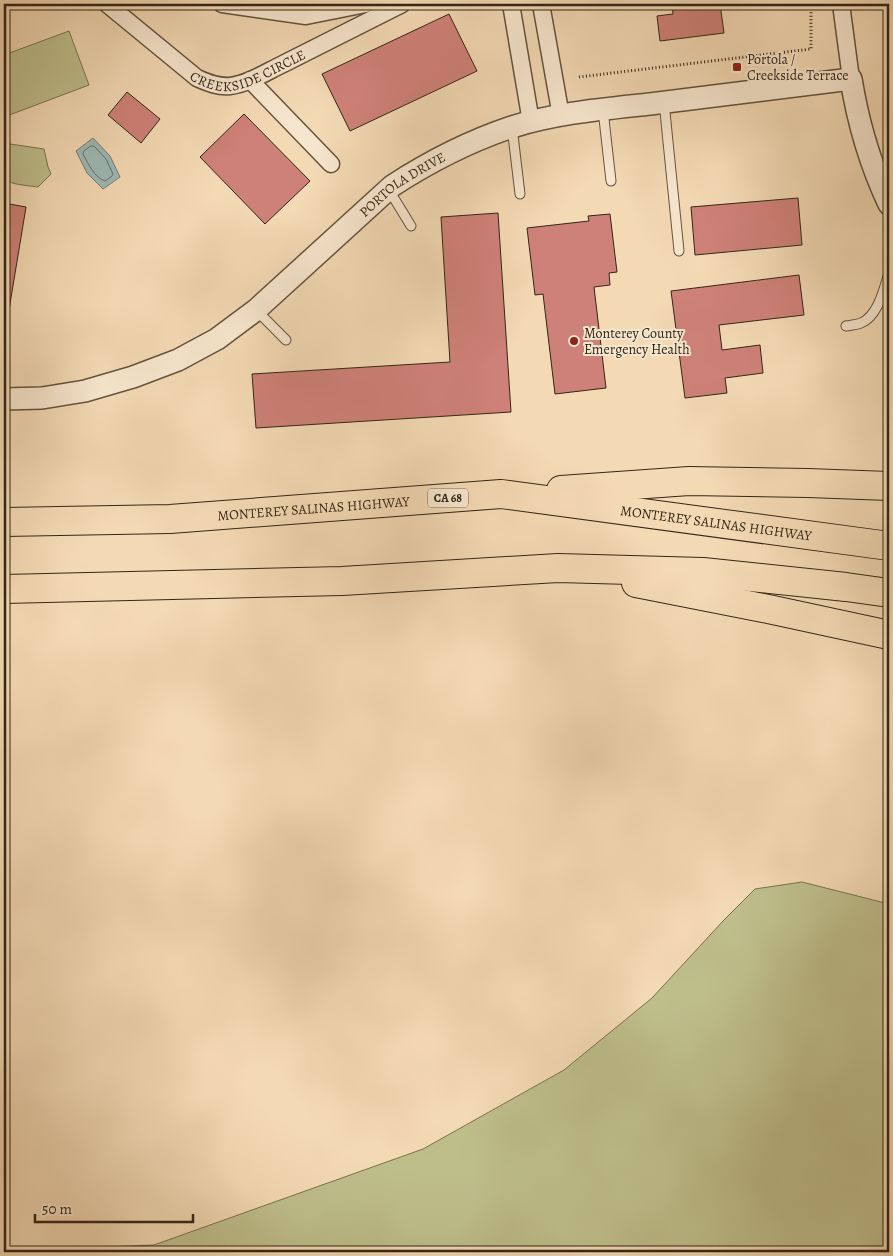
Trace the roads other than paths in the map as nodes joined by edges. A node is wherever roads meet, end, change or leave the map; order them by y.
1 (107, 4) edge
2 (222, 4) edge
3 (366, 4) edge
4 (402, 4) edge
5 (511, 4) edge
6 (541, 4) edge
7 (841, 4) edge
8 (850, 79) junction
9 (250, 80) junction
10 (664, 102) junction
11 (603, 110) junction
12 (561, 116) junction
13 (522, 124) junction
14 (331, 164) dead end
15 (611, 181) dead end
16 (388, 189) junction
17 (520, 194) dead end
18 (889, 204) edge
19 (411, 226) dead end
20 (679, 251) dead end
21 (889, 273) edge
22 (256, 310) junction
23 (846, 326) dead end
24 (286, 340) dead end
25 (4, 399) edge
26 (889, 486) edge
27 (501, 494) junction
28 (4, 522) edge
29 (889, 546) edge
30 (558, 568) junction
31 (4, 589) edge
32 (889, 593) edge
33 (889, 635) edge

1 - 9 street, CREEKSIDE CIRCLE
2 - 3 street
4 - 9 street, CREEKSIDE CIRCLE
5 - 13 street
6 - 12 street
7 - 8 street
8 - 10 street, PORTOLA DRIVE
8 - 18 street
9 - 14 street
10 - 11 street, PORTOLA DRIVE
10 - 20 lane
11 - 12 street, PORTOLA DRIVE
11 - 15 lane
12 - 13 street, PORTOLA DRIVE
13 - 16 street, PORTOLA DRIVE
13 - 17 lane
16 - 19 lane
16 - 22 street, PORTOLA DRIVE
21 - 23 lane
22 - 24 lane
22 - 25 street, PORTOLA DRIVE
26 - 27 highway
27 - 28 highway, MONTEREY SALINAS HIGHWAY / CA 68
27 - 29 highway, MONTEREY SALINAS HIGHWAY / CA 68
30 - 31 highway
30 - 32 highway
30 - 33 highway

